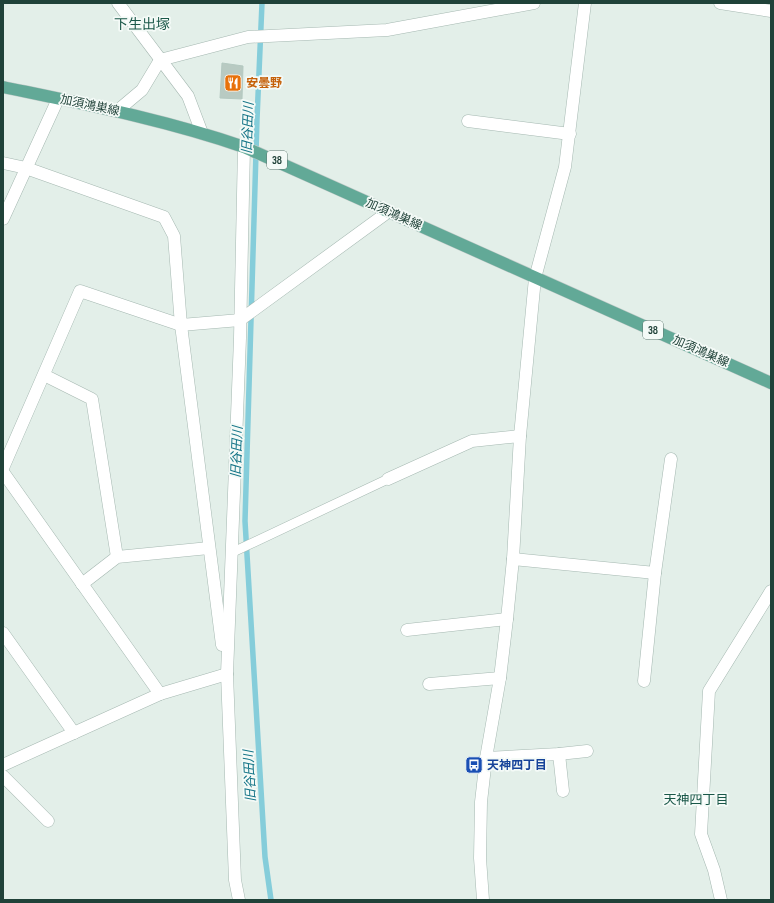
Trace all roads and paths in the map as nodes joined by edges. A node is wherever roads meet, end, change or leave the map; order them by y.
1 (118, 3) edge
2 (534, 3) edge
3 (585, 3) edge
4 (720, 3) edge
5 (468, 9) edge
6 (771, 11) edge
7 (160, 60) junction
8 (3, 87) edge
9 (58, 99) junction
10 (117, 111) junction
11 (468, 121) dead end
12 (202, 133) junction
13 (570, 134) junction
14 (244, 147) junction
15 (3, 163) edge
16 (26, 168) junction
17 (388, 212) junction
18 (3, 219) edge
19 (535, 278) junction
20 (240, 320) junction
21 (181, 325) junction
22 (44, 375) junction
23 (771, 383) edge
24 (520, 436) junction
25 (671, 459) dead end
26 (3, 468) edge
27 (3, 472) edge
28 (388, 479) joint
29 (209, 548) junction
30 (231, 553) junction
31 (117, 557) junction
32 (513, 559) junction
33 (655, 573) junction
34 (82, 584) junction
35 (771, 592) edge
36 (507, 619) junction
37 (407, 630) dead end
38 (3, 633) edge
39 (226, 674) junction
40 (500, 678) junction
41 (644, 681) dead end
42 (429, 684) dead end
43 (160, 694) junction
44 (74, 733) junction
45 (588, 751) dead end
46 (558, 754) junction
47 (486, 758) junction
48 (3, 765) edge
49 (3, 776) edge
50 (563, 791) dead end
51 (48, 821) dead end
52 (238, 900) edge
53 (483, 900) edge
54 (721, 900) edge

1 - 7 street
2 - 5 street
3 - 13 street
4 - 6 street
5 - 7 street
7 - 10 street
7 - 12 street
8 - 9 main road, 加須鴻巣線 / 38
9 - 10 main road, 加須鴻巣線 / 38
9 - 16 street
10 - 12 main road, 加須鴻巣線 / 38
11 - 13 street
12 - 14 main road, 加須鴻巣線 / 38
13 - 19 street
14 - 17 main road, 加須鴻巣線 / 38
14 - 20 street
15 - 16 street
16 - 18 street
16 - 21 street
17 - 19 main road, 加須鴻巣線 / 38
17 - 20 street
19 - 23 main road, 加須鴻巣線 / 38
19 - 24 street
20 - 21 street
20 - 30 street
21 - 22 street
21 - 29 street
22 - 26 street
22 - 31 street
24 - 28 street
24 - 32 street
25 - 33 street
27 - 34 street
28 - 30 lane
29 - 31 street
29 - 39 street
30 - 39 street
31 - 34 street
32 - 33 street
32 - 36 street
33 - 41 street
34 - 43 street
35 - 54 street
36 - 37 street
36 - 40 street
38 - 44 street
39 - 43 street
39 - 52 street
40 - 42 street
40 - 47 street
43 - 44 street
44 - 48 street
45 - 46 street
46 - 47 street
46 - 50 street
47 - 53 street
49 - 51 street

